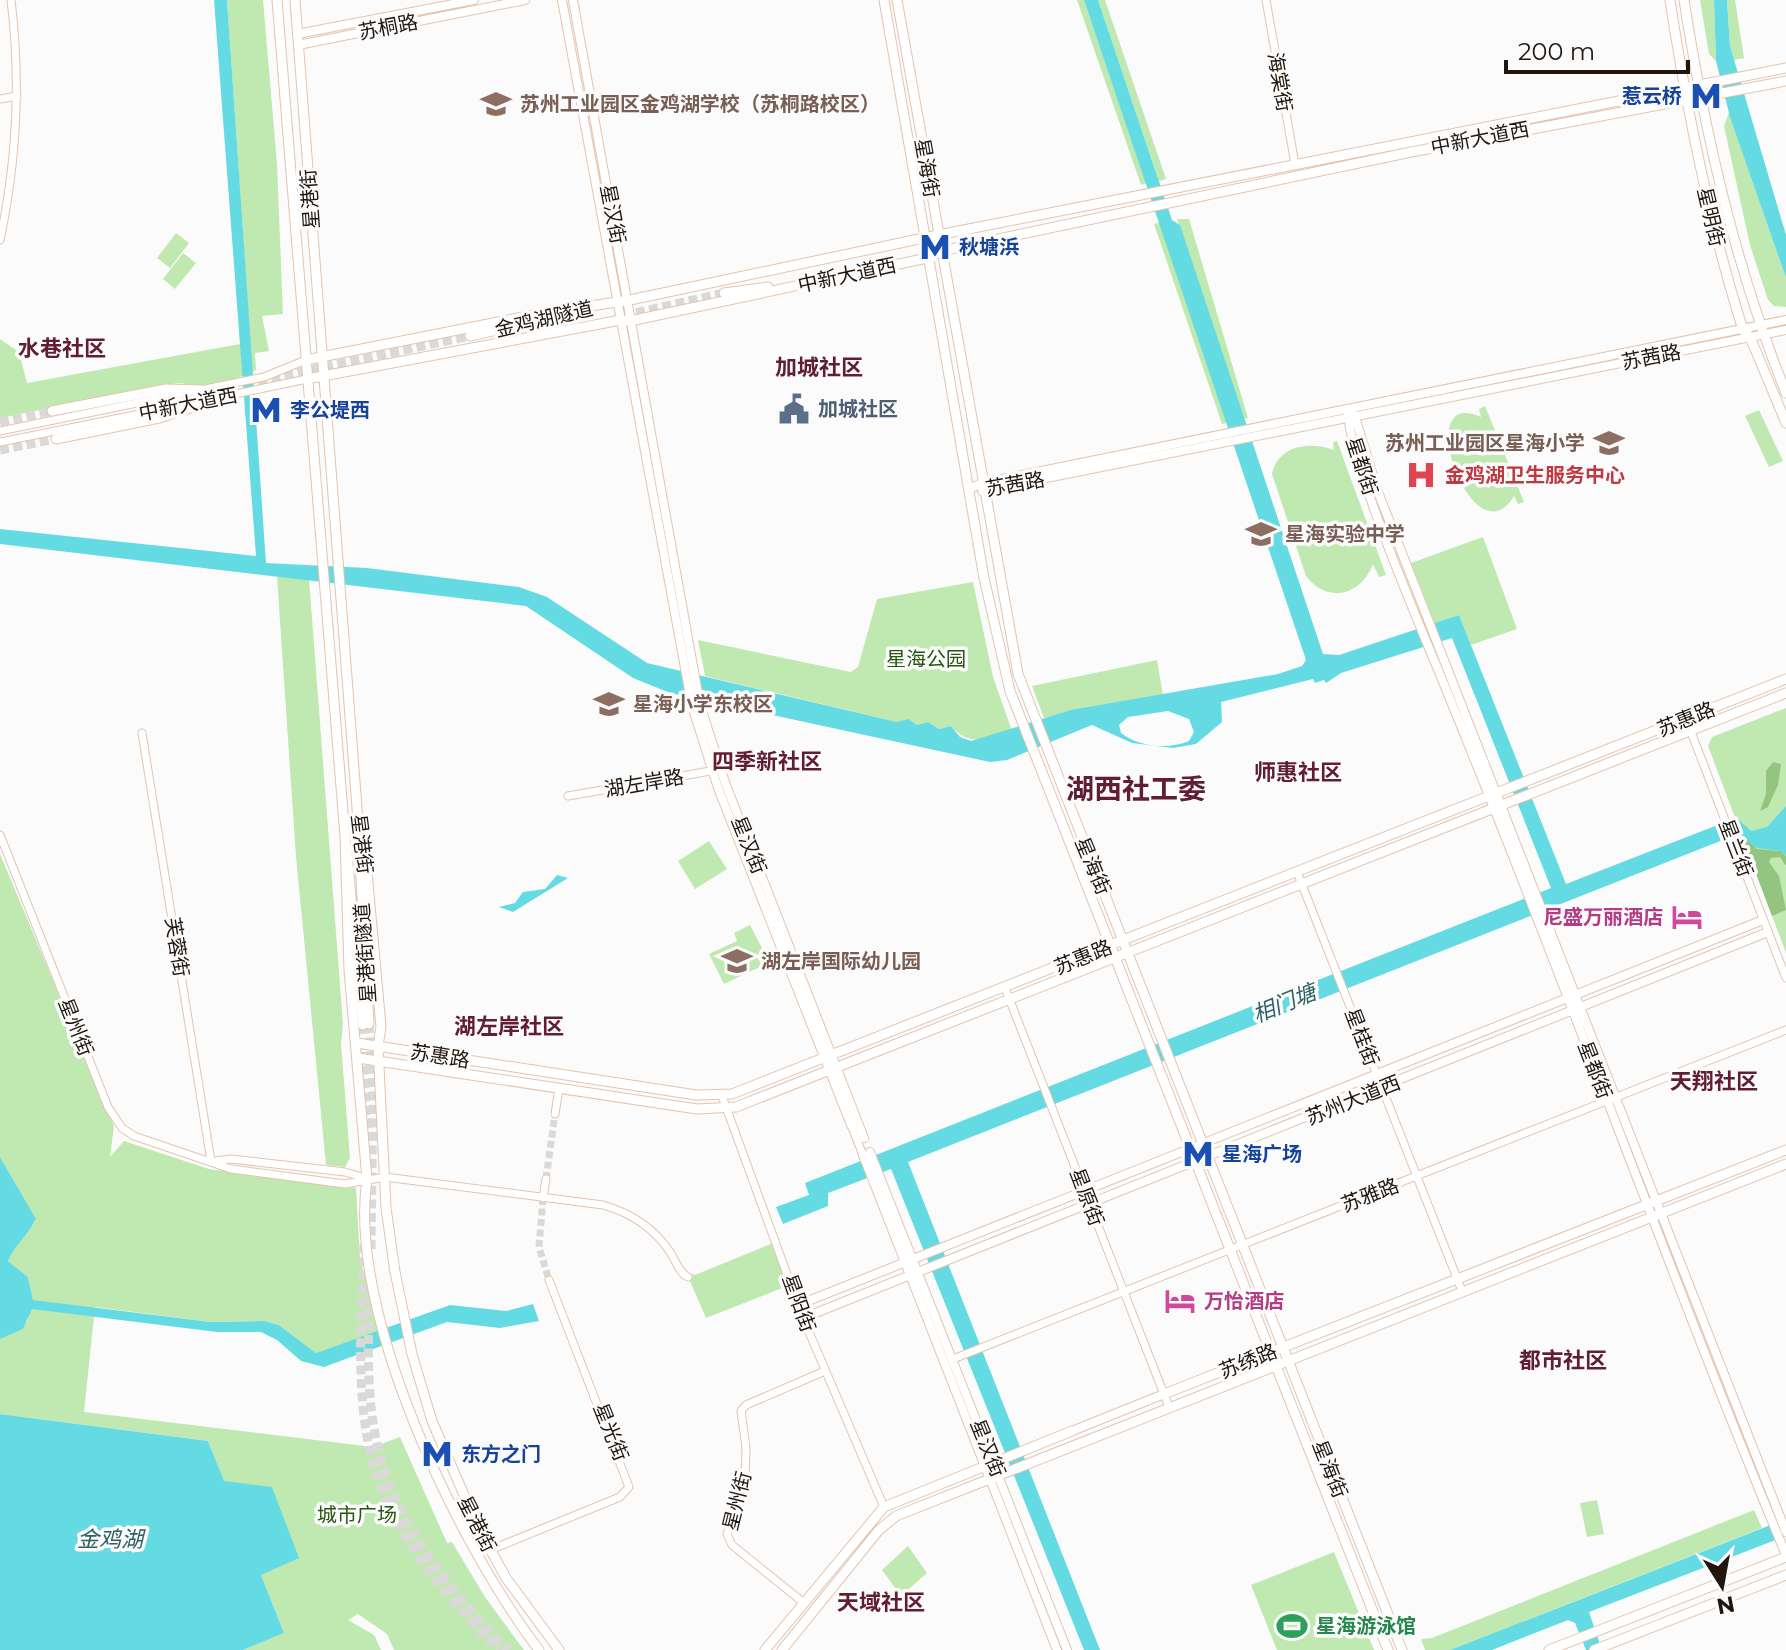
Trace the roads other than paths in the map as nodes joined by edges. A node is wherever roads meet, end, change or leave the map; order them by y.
1 (11, 0) edge
2 (277, 0) edge
3 (295, 0) edge
4 (474, 0) edge
5 (525, 0) edge
6 (562, 0) edge
7 (573, 0) edge
8 (884, 0) edge
9 (897, 0) edge
10 (1266, 0) edge
11 (1670, 0) edge
12 (1684, 0) edge
13 (462, 7) junction
14 (314, 31) junction
15 (298, 40) junction
16 (316, 41) junction
17 (1786, 68) edge
18 (1786, 81) edge
19 (1698, 92) junction
20 (1684, 94) junction
21 (17, 96) junction
22 (0, 99) edge
23 (595, 120) junction
24 (585, 122) junction
25 (1295, 164) junction
26 (938, 235) junction
27 (925, 237) junction
28 (0, 240) edge
29 (941, 251) junction
30 (927, 258) junction
31 (839, 277) junction
32 (724, 293) tunnel mouth
33 (630, 300) junction
34 (618, 302) junction
35 (1786, 320) edge
36 (626, 321) junction
37 (1762, 330) junction
38 (1786, 330) edge
39 (1747, 334) junction
40 (470, 336) tunnel mouth
41 (322, 357) junction
42 (306, 360) junction
43 (324, 377) junction
44 (307, 379) junction
45 (202, 390) junction
46 (1786, 393) edge
47 (228, 396) junction
48 (52, 411) tunnel mouth
49 (1350, 415) junction
50 (1786, 423) edge
51 (0, 431) edge
52 (56, 439) tunnel mouth
53 (0, 442) edge
54 (983, 487) junction
55 (969, 489) junction
56 (1786, 679) edge
57 (1786, 693) edge
58 (1686, 719) junction
59 (1691, 731) junction
60 (142, 733) dead end
61 (715, 770) junction
62 (568, 796) dead end
63 (1492, 796) junction
64 (1497, 808) junction
65 (359, 834) junction
66 (0, 835) edge
67 (345, 836) junction
68 (1297, 872) junction
69 (1302, 885) junction
70 (1763, 920) junction
71 (1768, 932) junction
72 (1124, 941) junction
73 (1109, 947) junction
74 (1129, 954) junction
75 (1114, 960) junction
76 (1786, 978) edge
77 (1005, 988) junction
78 (1571, 998) junction
79 (1010, 1000) junction
80 (1576, 1010) junction
81 (1786, 1030) edge
82 (357, 1043) junction
83 (378, 1047) junction
84 (828, 1057) junction
85 (358, 1058) junction
86 (379, 1061) junction
87 (833, 1071) junction
88 (1377, 1076) junction
89 (559, 1088) junction
90 (1382, 1088) junction
91 (722, 1096) junction
92 (1612, 1100) junction
93 (726, 1109) junction
94 (555, 1114) tunnel mouth
95 (851, 1125) joint
96 (864, 1138) joint
97 (1201, 1144) junction
98 (1189, 1148) junction
99 (1786, 1150) edge
100 (866, 1153) junction
101 (1207, 1159) junction
102 (211, 1161) junction
103 (1195, 1163) junction
104 (1786, 1164) edge
105 (385, 1177) junction
106 (1417, 1177) junction
107 (367, 1179) junction
108 (546, 1179) tunnel mouth
109 (1084, 1190) junction
110 (543, 1197) junction
111 (1652, 1202) junction
112 (1090, 1205) junction
113 (1657, 1215) junction
114 (1241, 1246) junction
115 (1229, 1250) junction
116 (912, 1258) junction
117 (919, 1273) junction
118 (688, 1277) dead end
119 (549, 1280) tunnel mouth
120 (1457, 1280) junction
121 (1124, 1291) junction
122 (1462, 1291) junction
123 (798, 1305) junction
124 (803, 1318) junction
125 (1282, 1347) junction
126 (1270, 1352) junction
127 (953, 1359) junction
128 (1288, 1361) junction
129 (1276, 1365) junction
130 (825, 1371) junction
131 (1164, 1394) junction
132 (1169, 1407) junction
133 (1072, 1431) joint
134 (994, 1462) junction
135 (999, 1475) junction
136 (884, 1507) junction
137 (1777, 1520) junction
138 (1786, 1532) edge
139 (490, 1550) junction
140 (1786, 1556) edge
141 (1786, 1575) edge
142 (804, 1603) junction
143 (539, 1650) edge
144 (559, 1650) edge
145 (765, 1650) edge
146 (782, 1650) edge
147 (1057, 1650) edge
148 (1067, 1650) edge
149 (1388, 1650) edge
150 (1402, 1650) edge
151 (1549, 1650) edge
152 (1594, 1650) edge

1 - 21 street
2 - 42 main road, 星港街
3 - 15 main road, 星港街
4 - 13 main road, 苏桐路
5 - 13 main road, 苏桐路
6 - 24 main road, 星汉街
7 - 23 main road, 星汉街
8 - 27 main road, 星海街
9 - 26 main road, 星海街
10 - 25 street, 海棠街
11 - 20 main road, 星明街
12 - 19 main road, 星明街
13 - 14 main road, 苏桐路
13 - 16 main road, 苏桐路
14 - 15 main road, 苏桐路
14 - 16 main road
15 - 16 main road, 苏桐路
15 - 41 main road, 星港街
17 - 19 main road, 中新大道西
18 - 19 main road, 中新大道西
19 - 20 main road, 中新大道西
19 - 37 main road, 星明街
20 - 25 main road, 中新大道西
20 - 29 main road, 中新大道西
20 - 39 main road, 星明街
21 - 22 street
21 - 28 street
23 - 24 main road
23 - 33 main road, 星汉街
24 - 34 main road, 星汉街
25 - 26 main road, 中新大道西
26 - 27 main road, 中新大道西
26 - 29 main road, 星海街
27 - 30 main road, 星海街
27 - 33 main road, 中新大道西
29 - 30 main road, 中新大道西
29 - 54 main road, 星海街
30 - 31 main road, 中新大道西
30 - 55 main road, 星海街
31 - 32 main road
31 - 36 main road, 中新大道西
33 - 34 main road, 中新大道西
33 - 36 main road, 星汉街
34 - 36 main road, 星汉街
34 - 40 main road, 金鸡湖隧道
34 - 41 main road, 中新大道西
35 - 37 main road, 苏茜路
36 - 43 main road, 中新大道西
36 - 61 main road, 星汉街
37 - 38 main road, 苏茜路
37 - 39 main road, 苏茜路
37 - 46 main road, 星明街
39 - 49 main road, 苏茜路
39 - 50 main road, 星明街
41 - 42 main road, 中新大道西
41 - 43 main road, 星港街
42 - 44 main road, 星港街
42 - 45 street, 中新大道西
43 - 44 main road, 中新大道西
43 - 65 main road, 星港街
44 - 47 street, 中新大道西
44 - 67 main road, 星港街
45 - 48 main road
45 - 51 street, 中新大道西
47 - 52 main road
47 - 53 street, 中新大道西
49 - 54 main road, 苏茜路
49 - 63 main road, 星都街
54 - 55 main road, 苏茜路
54 - 72 main road, 星海街
55 - 73 main road, 星海街
56 - 58 main road, 苏惠路
57 - 59 main road, 苏惠路
58 - 59 street, 星兰街
58 - 63 main road, 苏惠路
59 - 64 main road, 苏惠路
59 - 70 street, 星兰街
60 - 102 street, 芙蓉街
61 - 62 street, 湖左岸路
61 - 84 main road, 星汉街
63 - 64 main road, 星都街
63 - 68 main road, 苏惠路
64 - 69 main road, 苏惠路
64 - 78 main road, 星都街
65 - 67 main road, 星港街隧道
65 - 83 main road, 星港街
66 - 102 street, 星州街
67 - 82 main road, 星港街
68 - 69 street, 星桂街
68 - 72 main road, 苏惠路
69 - 74 main road, 苏惠路
69 - 88 street, 星桂街
70 - 71 street, 星兰街
70 - 78 main road, 苏州大道西
71 - 76 street, 星兰街
71 - 80 main road, 苏州大道西
72 - 73 main road, 苏惠路
72 - 74 main road, 星海街
73 - 75 main road, 星海街
73 - 77 main road, 苏惠路
74 - 75 main road, 苏惠路
74 - 97 main road, 星海街
75 - 79 main road, 苏惠路
75 - 98 main road, 星海街
77 - 79 street, 星原街
77 - 84 main road, 苏惠路
78 - 80 main road, 星都街
78 - 88 main road, 苏州大道西
79 - 87 main road, 苏惠路
79 - 109 street, 星原街
80 - 90 main road, 苏州大道西
80 - 92 main road, 星都街
81 - 92 street, 苏雅路
82 - 83 main road, 苏惠路
82 - 85 main road, 星港街
83 - 86 main road, 星港街
83 - 91 main road, 苏惠路
84 - 87 main road, 星汉街
84 - 91 main road, 苏惠路
85 - 86 main road, 苏惠路
85 - 107 main road, 星港街
86 - 89 main road, 苏惠路
86 - 105 main road, 星港街
87 - 93 main road, 苏惠路
87 - 95 main road, 星汉街
87 - 96 main road, 星汉街
88 - 90 street, 星桂街
88 - 97 main road, 苏州大道西
89 - 93 main road, 苏惠路
89 - 94 street
90 - 101 main road, 苏州大道西
90 - 106 street, 星桂街
91 - 93 street, 星阳街
92 - 106 street, 苏雅路
92 - 111 main road, 星都街
93 - 123 street, 星阳街
95 - 100 street, 星汉街
96 - 100 street, 星汉街
97 - 98 main road, 苏州大道西
97 - 101 main road, 星海街
98 - 103 main road, 星海街
98 - 109 main road, 苏州大道西
99 - 111 main road, 苏绣路
100 - 116 main road, 星汉街
101 - 103 main road, 苏州大道西
101 - 114 main road, 星海街
102 - 107 street, 星州街
103 - 112 main road, 苏州大道西
103 - 115 main road, 星海街
104 - 113 main road, 苏绣路
105 - 107 street, 星州街
105 - 110 street, 星州街
105 - 139 main road, 星港街
106 - 114 street, 苏雅路
106 - 120 street, 星桂街
107 - 143 main road, 星港街
108 - 110 street
109 - 112 street, 星原街
109 - 116 main road, 苏州大道西
110 - 118 street, 星州街
111 - 113 main road, 星都街
111 - 120 main road, 苏绣路
112 - 117 main road, 苏州大道西
112 - 121 street, 星原街
113 - 122 main road, 苏绣路
113 - 137 main road, 星都街
114 - 115 street, 苏雅路
114 - 125 main road, 星海街
115 - 121 street, 苏雅路
115 - 126 main road, 星海街
116 - 117 main road, 星汉街
116 - 123 main road, 苏州大道西
117 - 124 main road, 苏州大道西
117 - 127 main road, 星汉街
117 - 134 main road, 星汉街
119 - 139 street, 星光街
120 - 122 street, 星桂街
120 - 125 main road, 苏绣路
121 - 127 street, 苏雅路
121 - 131 street, 星原街
122 - 128 main road, 苏绣路
123 - 124 street, 星阳街
124 - 130 street, 星阳街
125 - 126 main road, 苏绣路
125 - 128 main road, 星海街
126 - 129 main road, 星海街
126 - 131 main road, 苏绣路
127 - 134 main road, 星汉街
128 - 129 main road, 苏绣路
128 - 150 main road, 星海街
129 - 132 main road, 苏绣路
129 - 149 main road, 星海街
130 - 136 street, 星阳街
130 - 142 street, 星州街
131 - 132 street, 星原街
131 - 133 main road, 苏绣路
132 - 135 main road, 苏绣路
133 - 134 main road, 苏绣路
134 - 135 main road, 星汉街
134 - 136 main road, 苏绣路
135 - 146 main road, 苏绣路
135 - 147 main road, 星汉街
135 - 148 main road, 星汉街
136 - 142 main road, 苏绣路
137 - 138 main road, 星都街
137 - 140 main road, 星都街
139 - 144 main road, 星港街
140 - 151 main road
141 - 152 main road
142 - 145 main road, 苏绣路

